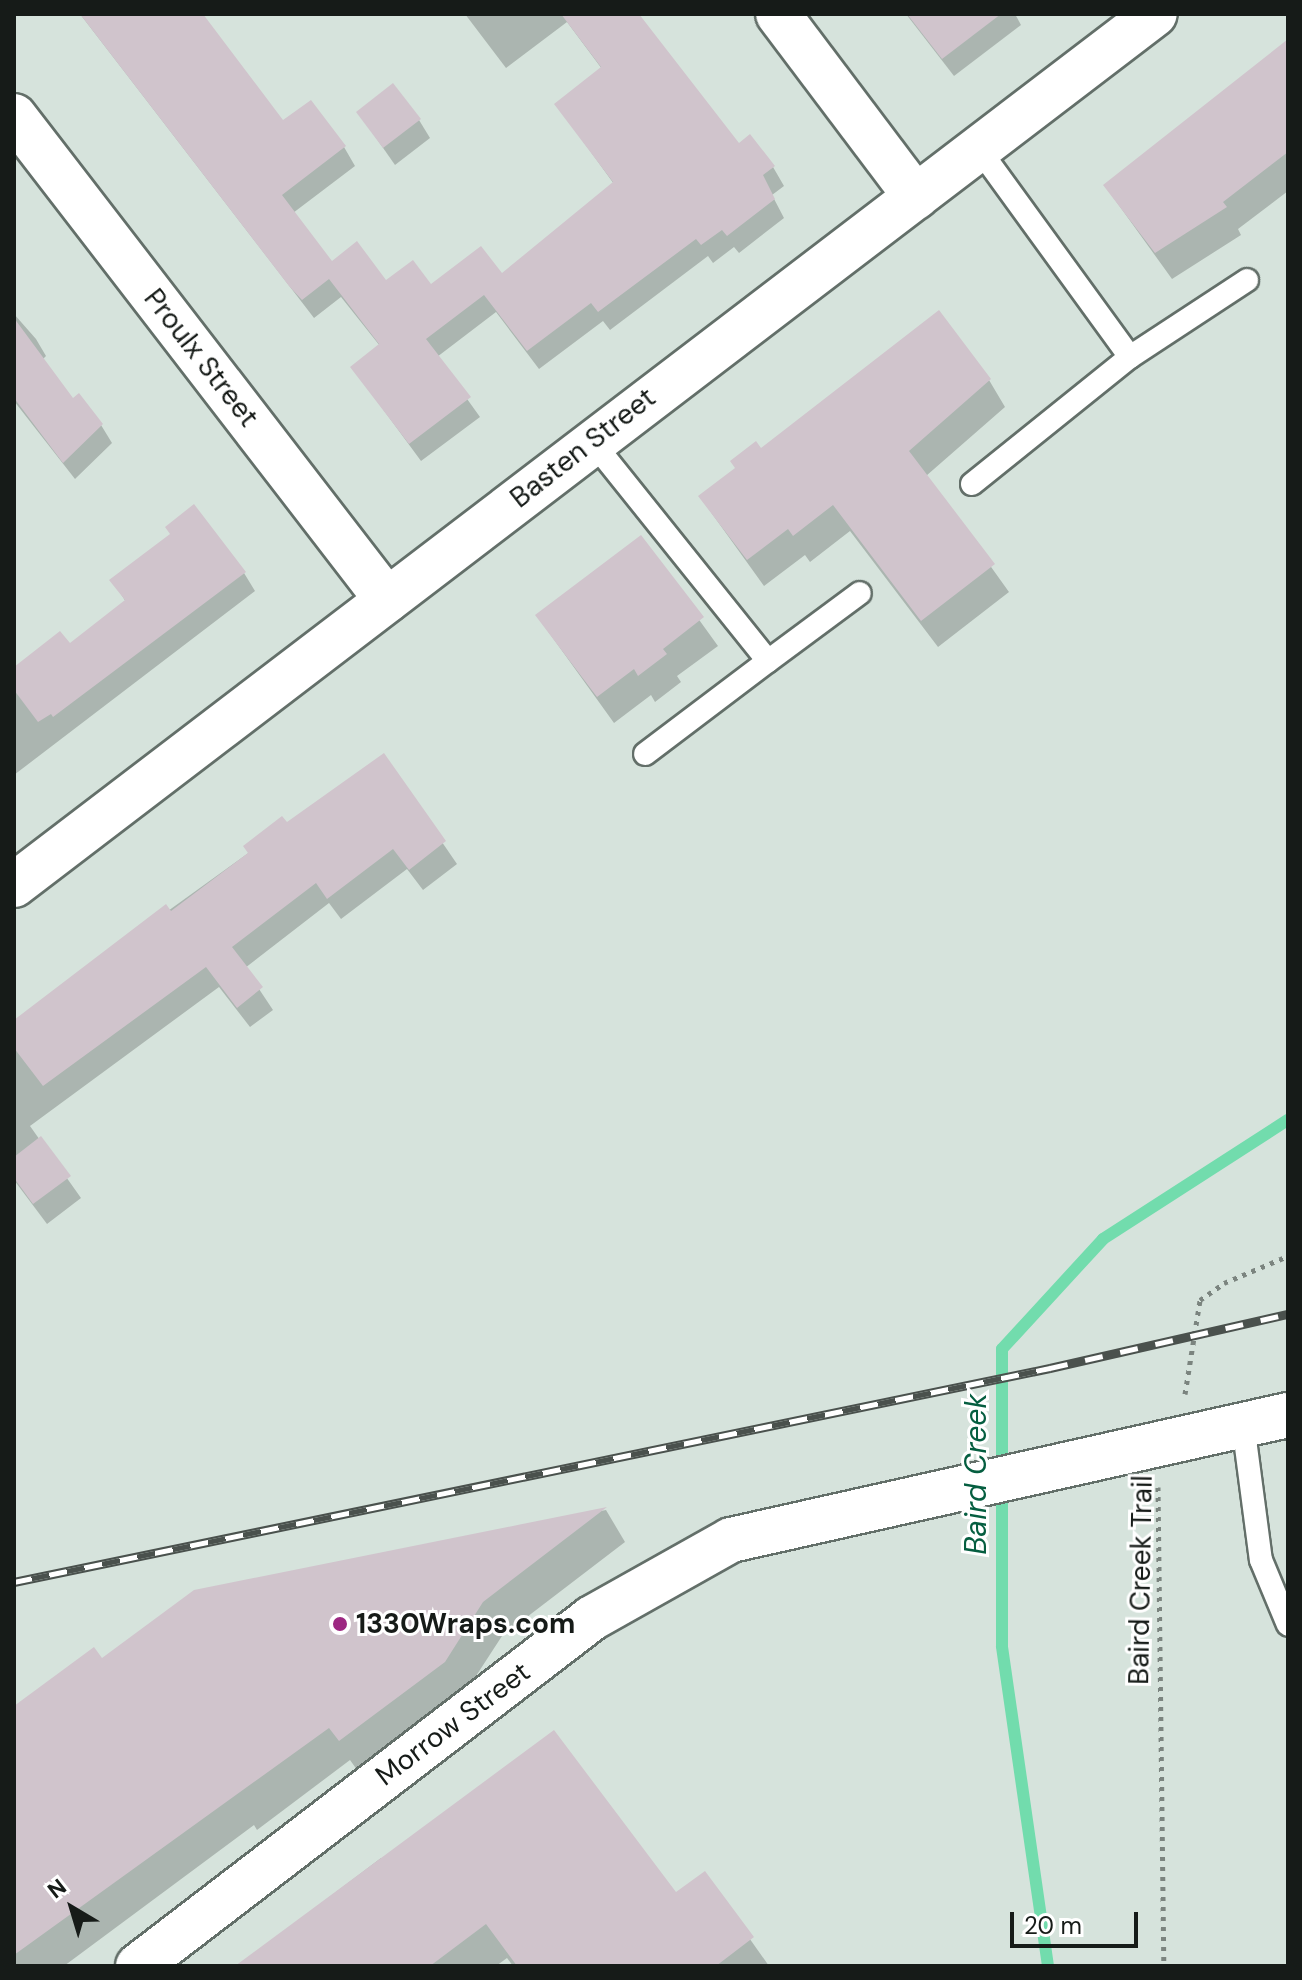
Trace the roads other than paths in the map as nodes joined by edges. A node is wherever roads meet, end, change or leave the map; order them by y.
1 (778, 14) edge
2 (1155, 14) edge
3 (14, 116) edge
4 (979, 149) junction
5 (916, 197) junction
6 (1247, 280) dead end
7 (1130, 357) junction
8 (591, 440) junction
9 (972, 484) dead end
10 (860, 593) dead end
11 (387, 600) junction
12 (768, 661) junction
13 (645, 754) dead end
14 (14, 885) edge
15 (1288, 1415) edge
16 (1243, 1424) junction
17 (1288, 1625) edge
18 (138, 1966) edge

1 - 5 street
2 - 4 street, Basten Street
3 - 11 street, Proulx Street
4 - 5 street, Basten Street
4 - 7 lane
5 - 8 street, Basten Street
6 - 7 lane
7 - 9 lane
8 - 11 street, Basten Street
8 - 12 lane
10 - 12 lane
11 - 14 street, Basten Street
12 - 13 lane
15 - 16 street
16 - 17 lane
16 - 18 street, Morrow Street

